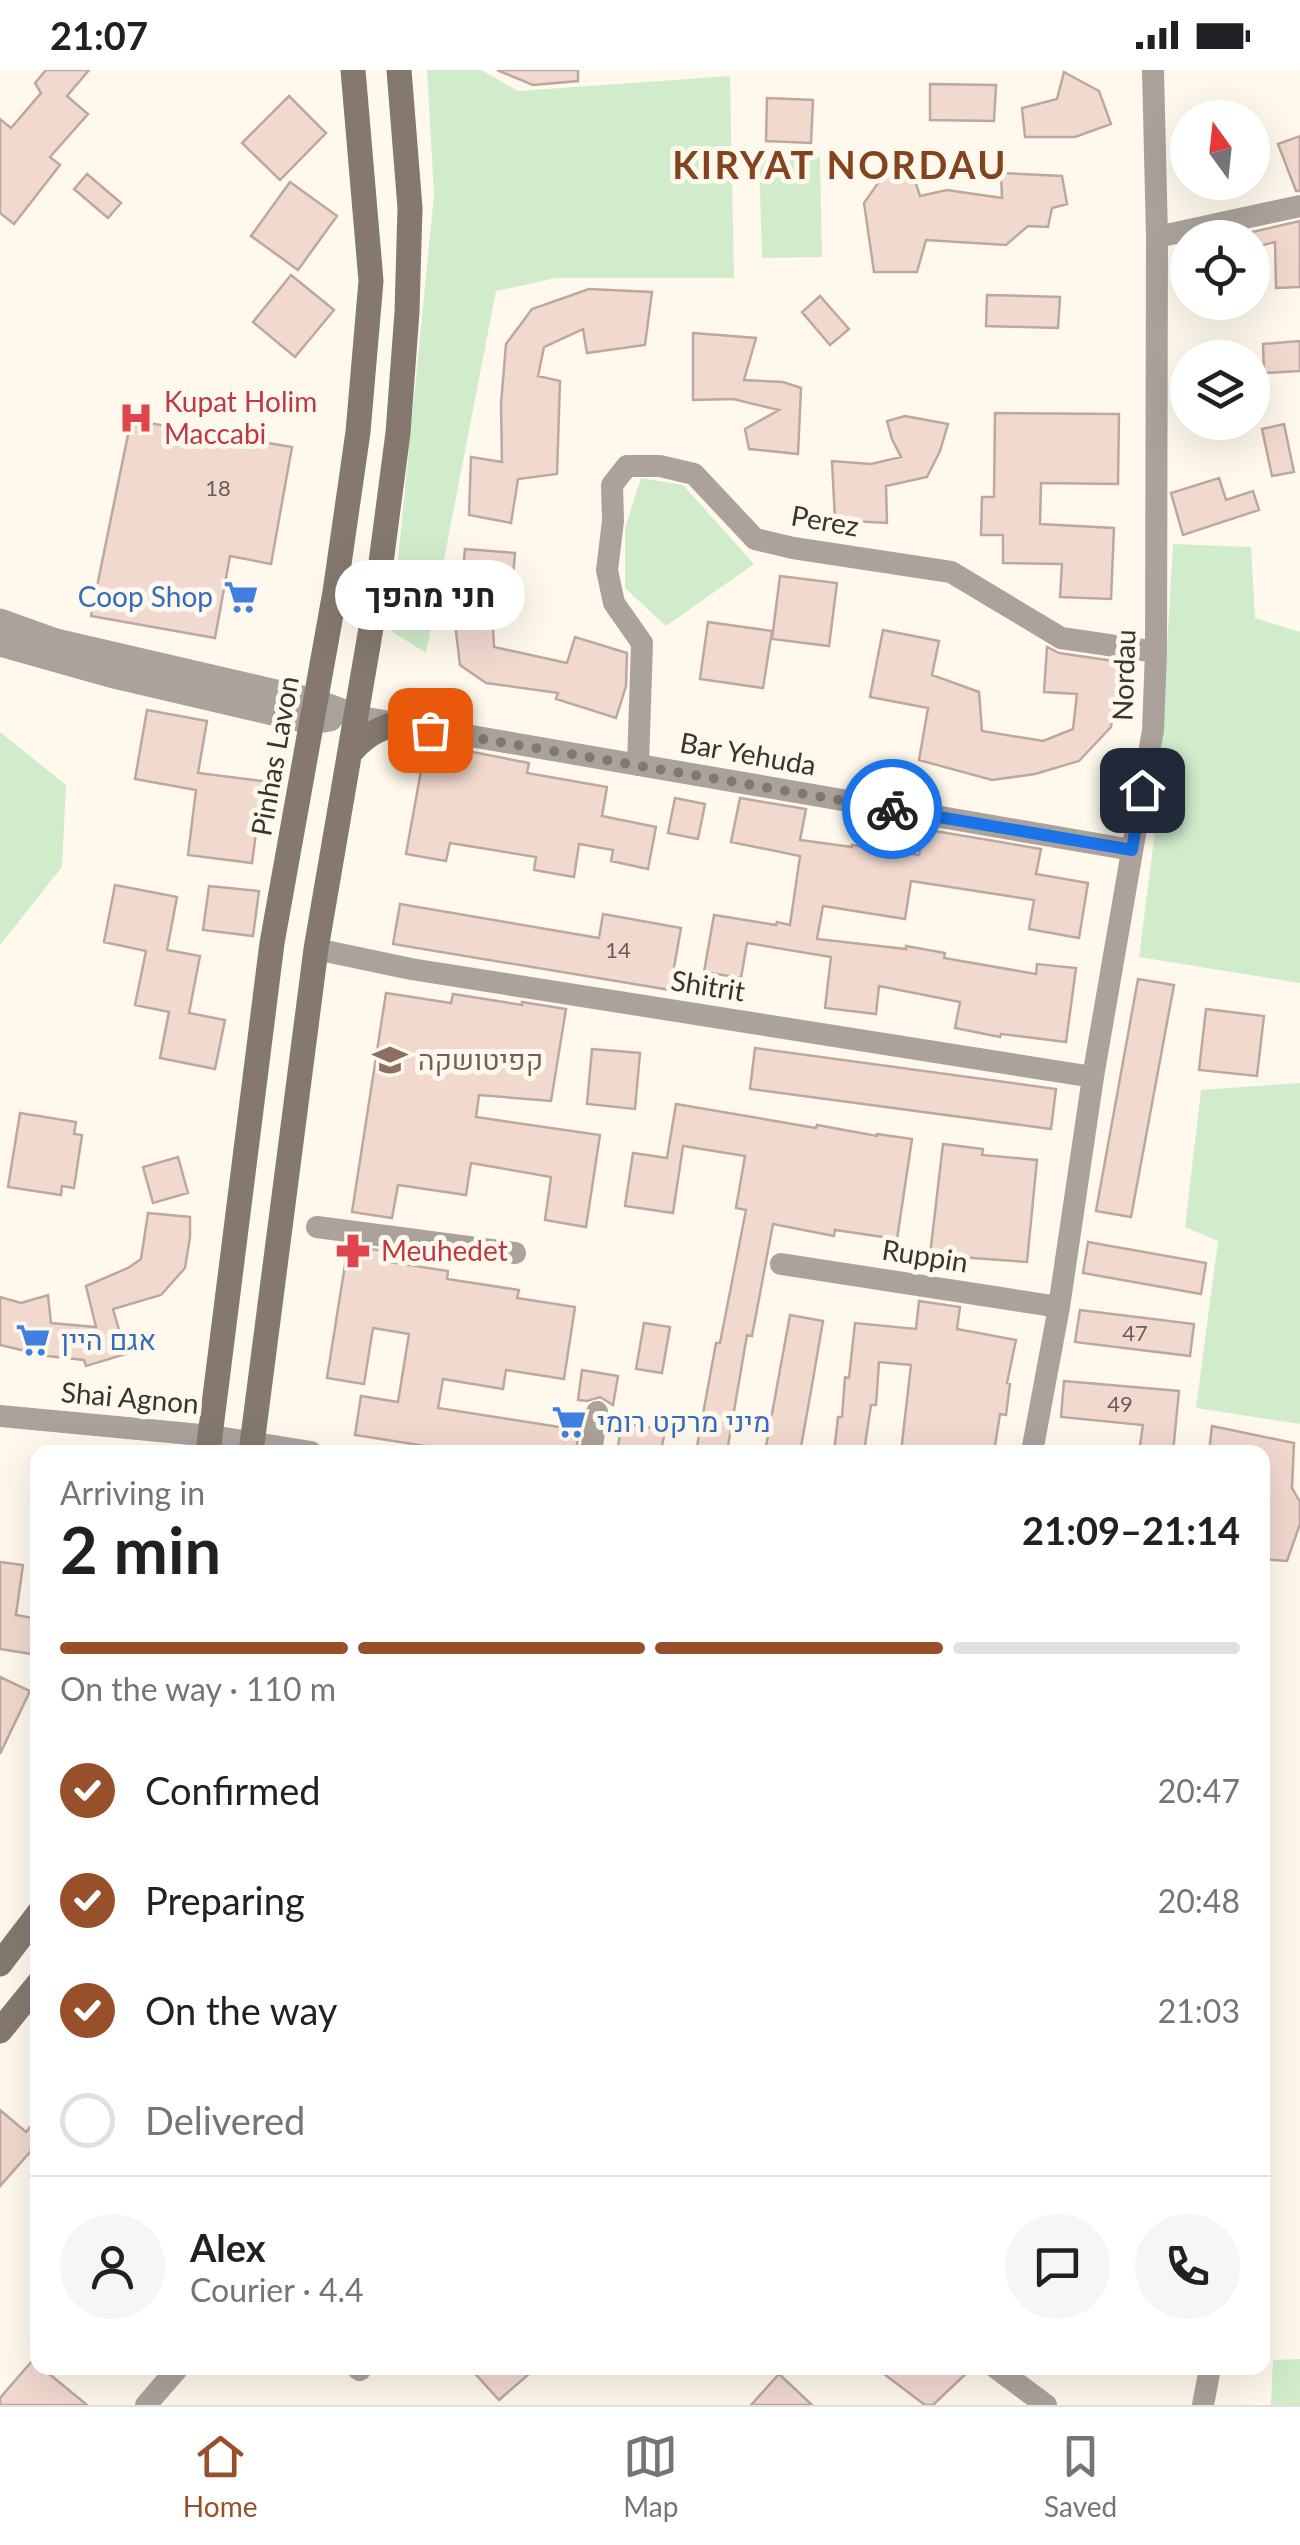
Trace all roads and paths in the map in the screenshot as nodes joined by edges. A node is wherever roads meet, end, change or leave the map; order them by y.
1 (352, 70) edge
2 (399, 70) edge
3 (1153, 70) edge
4 (1300, 206) edge
5 (1157, 237) junction
6 (0, 621) edge
7 (0, 644) edge
8 (1156, 652) junction
9 (313, 711) junction
10 (355, 716) junction
11 (395, 724) junction
12 (350, 753) junction
13 (638, 765) junction
14 (1132, 850) junction
15 (316, 949) junction
16 (1093, 1077) junction
17 (317, 1227) dead end
18 (515, 1253) dead end
19 (781, 1264) dead end
20 (1059, 1307) junction
21 (597, 1412) dead end
22 (0, 1416) edge
23 (210, 1444) edge
24 (252, 1445) edge
25 (592, 1445) edge
26 (1033, 1445) edge
27 (30, 1925) edge
28 (0, 1964) edge
29 (30, 1994) edge
30 (0, 2031) edge
31 (172, 2375) edge
32 (1005, 2375) edge
33 (1209, 2375) edge
34 (146, 2405) edge
35 (1046, 2405) edge
36 (1203, 2405) edge

1 - 9 main road, Pinhas Lavon
2 - 10 main road
3 - 5 street, Nordau
4 - 5 street
5 - 8 street, Nordau
6 - 9 street
7 - 9 street
8 - 13 street, Perez
8 - 14 street, Nordau
9 - 10 street
9 - 23 main road, Pinhas Lavon
10 - 11 street, Bar Yehuda
10 - 12 main road
11 - 12 main road
11 - 13 street, Bar Yehuda
12 - 15 main road
13 - 14 street, Bar Yehuda
14 - 16 street, Nordau
15 - 16 street, Shitrit
15 - 24 main road
16 - 20 street, Nordau
17 - 18 street
19 - 20 street, Ruppin
20 - 26 street, Nordau
21 - 25 street
22 - 23 street, Shai Agnon
27 - 28 main road
29 - 30 main road
31 - 34 street
32 - 35 street
33 - 36 street

